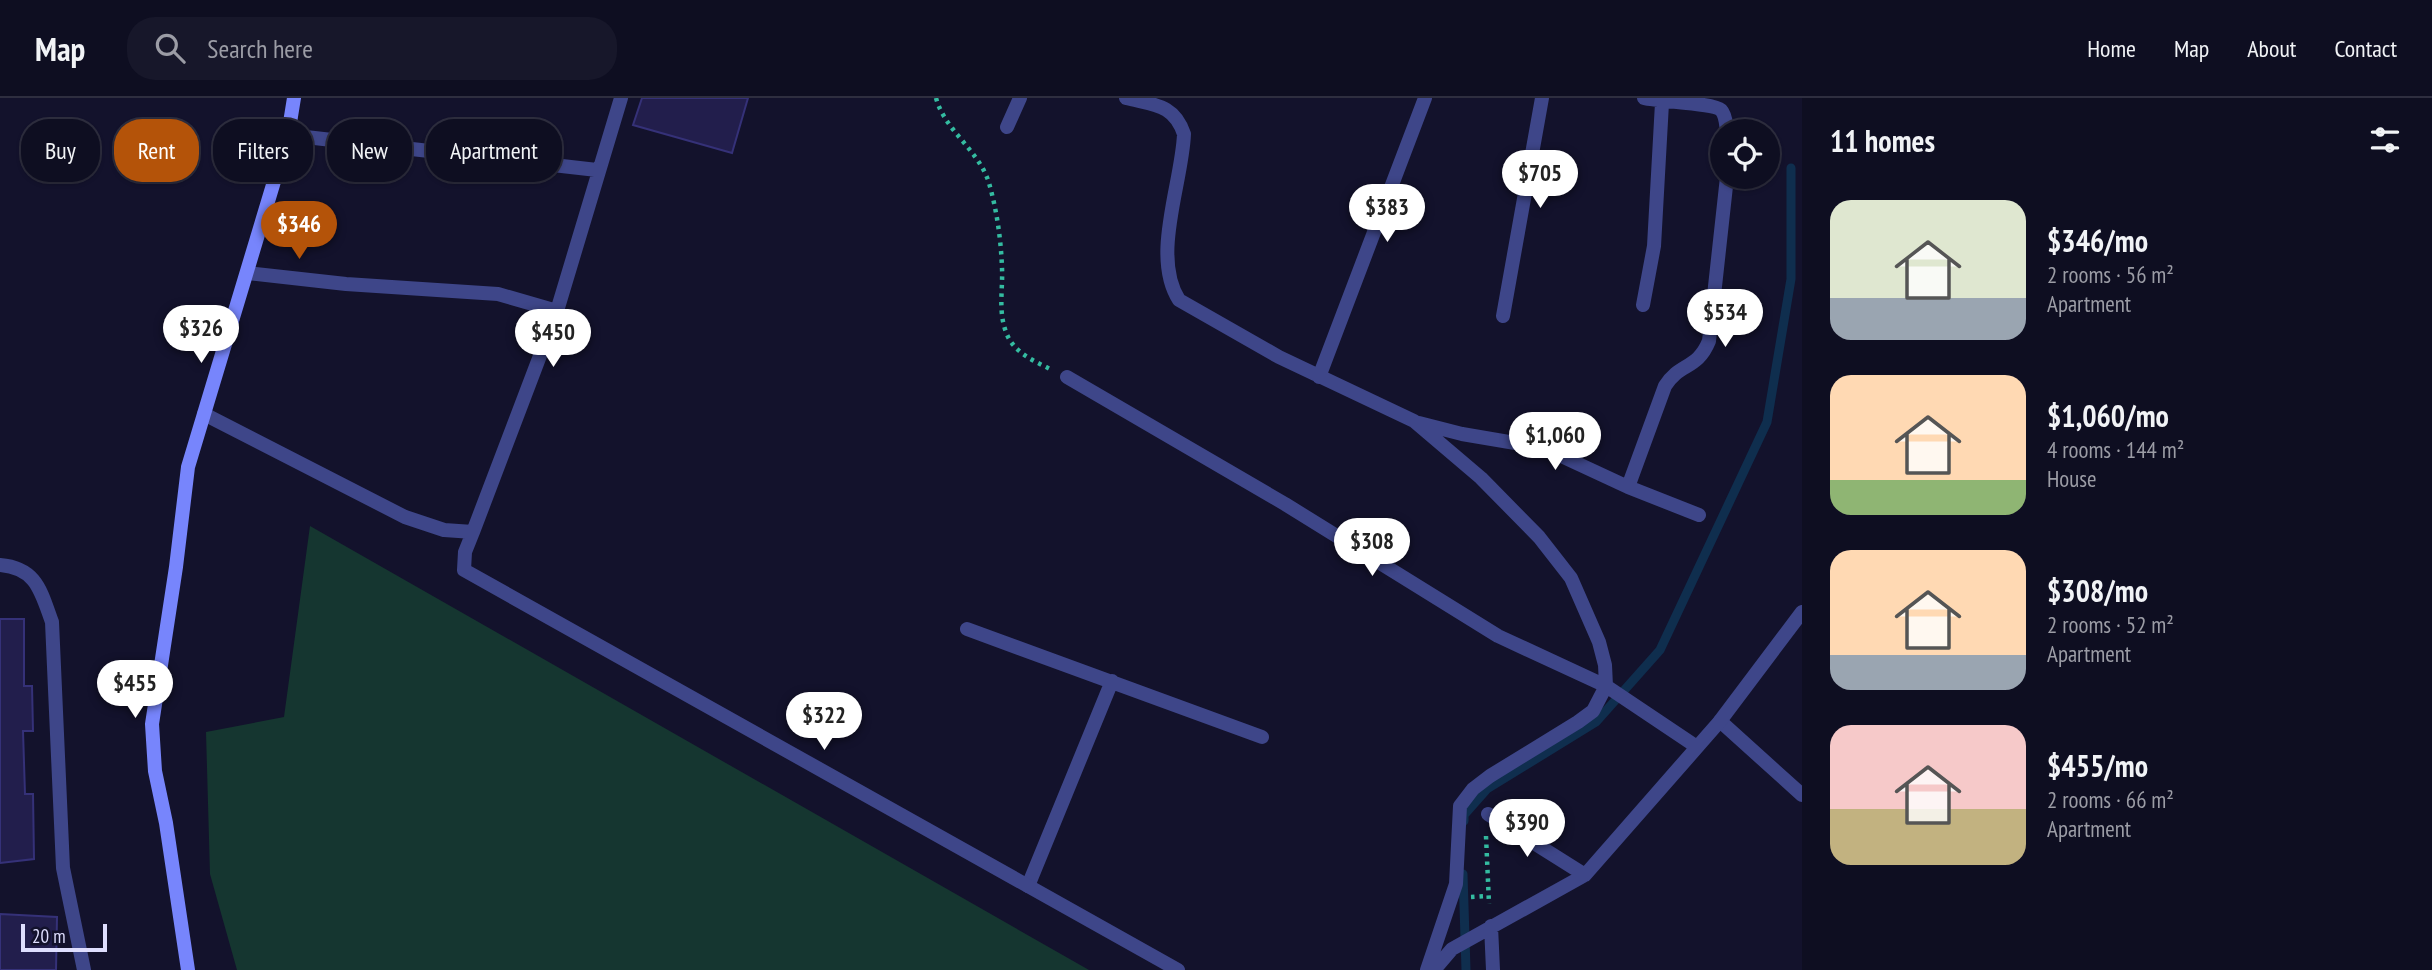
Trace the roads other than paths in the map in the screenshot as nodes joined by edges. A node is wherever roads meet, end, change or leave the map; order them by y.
1 (294, 98) edge
2 (621, 98) edge
3 (1020, 98) edge
4 (1126, 98) edge
5 (1425, 98) edge
6 (1542, 98) edge
7 (1644, 98) edge
8 (1662, 103) junction
9 (291, 119) edge
10 (1725, 119) edge
11 (1007, 127) dead end
12 (313, 138) edge
13 (597, 170) junction
14 (274, 182) edge
15 (1726, 189) edge
16 (248, 273) junction
17 (1643, 306) dead end
18 (557, 311) junction
19 (1503, 316) dead end
20 (1067, 377) road end
21 (1319, 377) junction
22 (204, 414) junction
23 (1414, 421) junction
24 (1628, 487) junction
25 (1699, 515) dead end
26 (473, 533) junction
27 (0, 565) edge
28 (1802, 612) edge
29 (967, 629) dead end
30 (1112, 681) junction
31 (1606, 686) junction
32 (1720, 720) junction
33 (1262, 737) dead end
34 (1697, 747) junction
35 (1802, 795) edge
36 (1488, 814) road end
37 (1585, 875) junction
38 (1028, 886) junction
39 (1487, 929) junction
40 (84, 970) edge
41 (188, 970) edge
42 (1178, 970) edge
43 (1427, 970) edge
44 (1434, 970) edge
45 (1493, 970) edge

1 - 9 street
2 - 13 street
3 - 11 street
4 - 21 street
5 - 21 street
6 - 19 street
7 - 8 street
8 - 10 street
8 - 17 street
12 - 13 street
13 - 18 street
14 - 16 street
15 - 24 street
16 - 18 street
16 - 22 street
18 - 26 street
20 - 31 street
21 - 23 street
22 - 26 street
22 - 41 street
23 - 24 street
23 - 31 street
24 - 25 street
26 - 38 street
27 - 40 street
28 - 32 street
29 - 30 street
30 - 33 street
30 - 38 street
31 - 34 street
31 - 43 street
32 - 34 street
32 - 35 street
34 - 37 street
36 - 37 street
37 - 39 street
38 - 42 street
39 - 44 street
39 - 45 street

